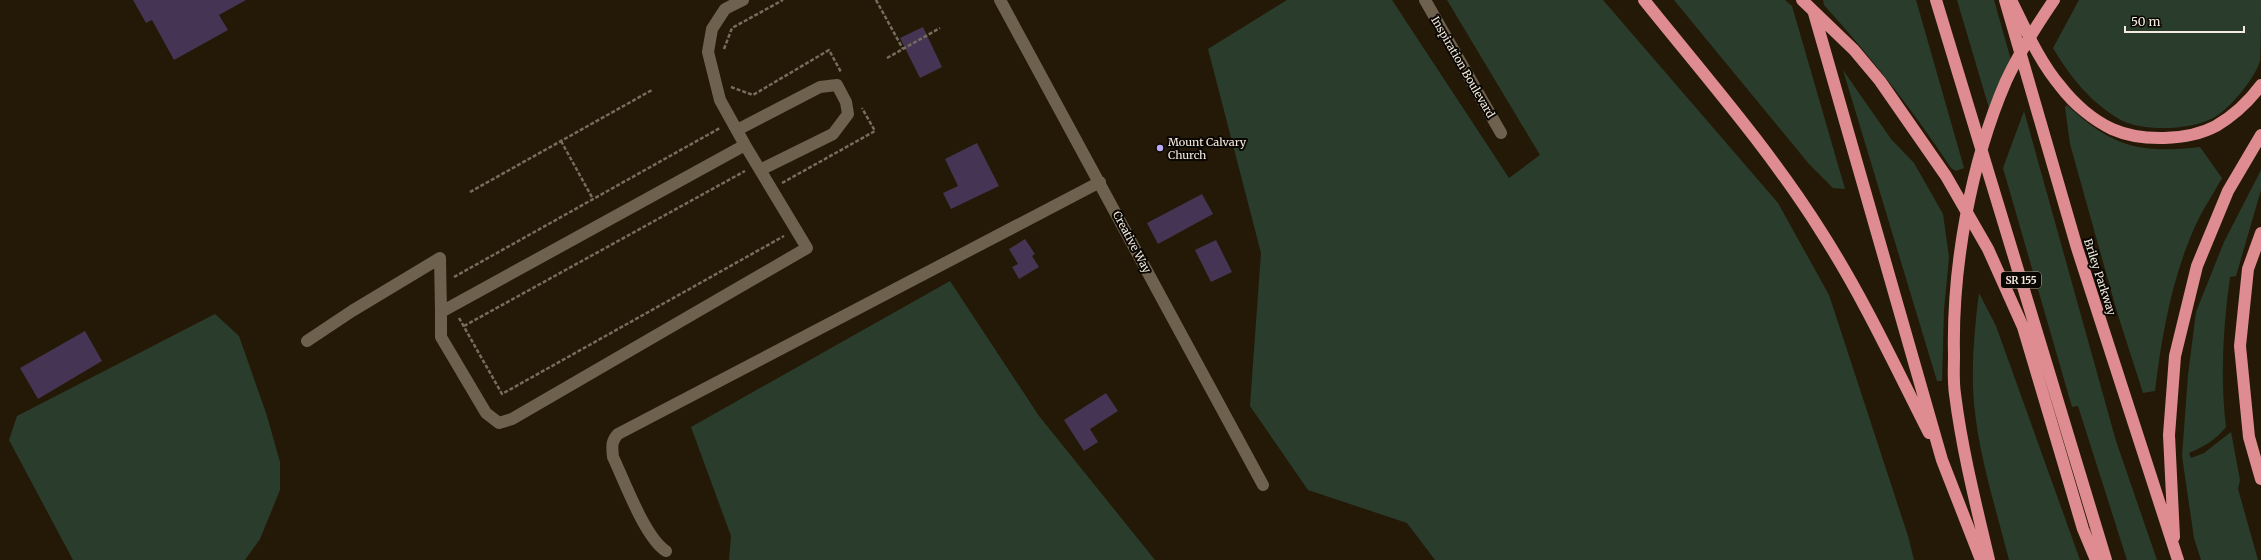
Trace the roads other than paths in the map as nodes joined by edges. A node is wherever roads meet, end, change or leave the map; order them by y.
1 (742, 0) edge
2 (1000, 0) edge
3 (1425, 0) edge
4 (1644, 0) edge
5 (1802, 0) edge
6 (1810, 0) edge
7 (1936, 0) edge
8 (2006, 0) edge
9 (2011, 0) edge
10 (2054, 0) edge
11 (2261, 85) edge
12 (737, 130) junction
13 (1501, 133) dead end
14 (2261, 135) edge
15 (745, 145) junction
16 (754, 169) junction
17 (1100, 182) junction
18 (2261, 233) edge
19 (441, 312) junction
20 (307, 341) dead end
21 (1942, 460) junction
22 (2261, 479) edge
23 (1263, 485) dead end
24 (666, 551) dead end
25 (2176, 556) edge
26 (1981, 560) edge
27 (1989, 560) edge
28 (2096, 560) edge
29 (2106, 560) edge

1 - 12 street
2 - 17 street, Creative Way
3 - 13 street, Inspiration Boulevard
4 - 21 highway
5 - 28 highway
6 - 21 highway
7 - 29 highway, SR 155
8 - 25 highway, Briley Parkway
9 - 11 highway
10 - 27 highway
12 - 15 street
12 - 16 street
14 - 25 highway
15 - 16 street
15 - 19 street
16 - 19 street
17 - 23 street, Creative Way
17 - 24 street
18 - 22 highway
19 - 20 street
21 - 26 highway

